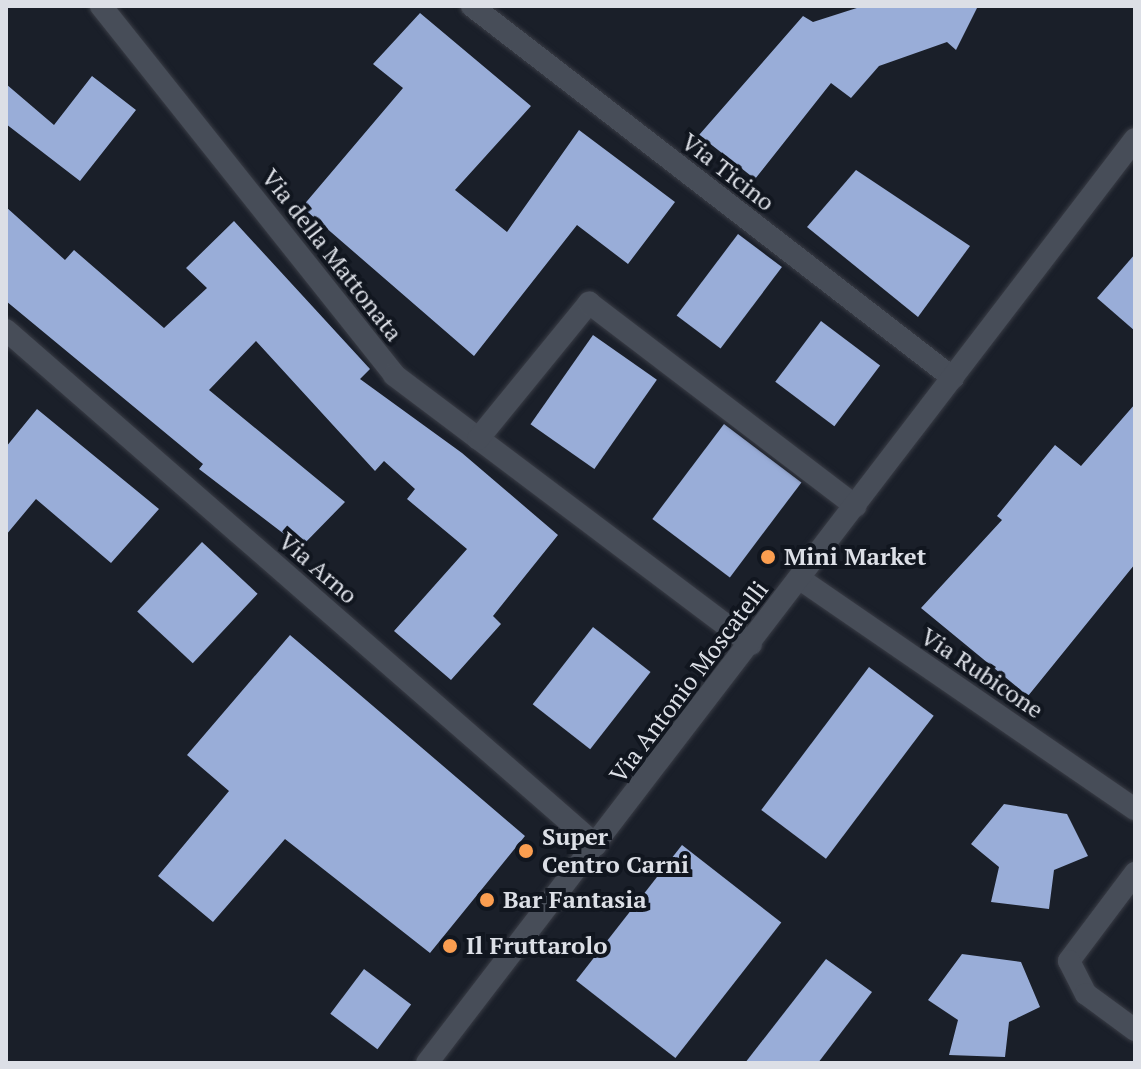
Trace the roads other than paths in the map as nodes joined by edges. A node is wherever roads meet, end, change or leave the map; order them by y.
1 (101, 6) edge
2 (472, 6) edge
3 (1133, 148) edge
4 (6, 330) edge
5 (953, 378) junction
6 (478, 439) junction
7 (855, 506) junction
8 (800, 579) junction
9 (751, 644) junction
10 (1135, 809) edge
11 (596, 845) junction
12 (1135, 873) edge
13 (1135, 1030) edge
14 (427, 1063) edge

1 - 6 street, Via della Mattonata
2 - 5 street, Via Ticino
3 - 5 street, Via Antonio Moscatelli
4 - 11 street, Via Arno
5 - 7 street, Via Antonio Moscatelli
6 - 7 street
6 - 9 street, Via della Mattonata
7 - 8 street, Via Antonio Moscatelli
8 - 9 street, Via Antonio Moscatelli
8 - 10 street, Via Rubicone
9 - 11 street, Via Antonio Moscatelli
11 - 14 street, Via Antonio Moscatelli
12 - 13 street

